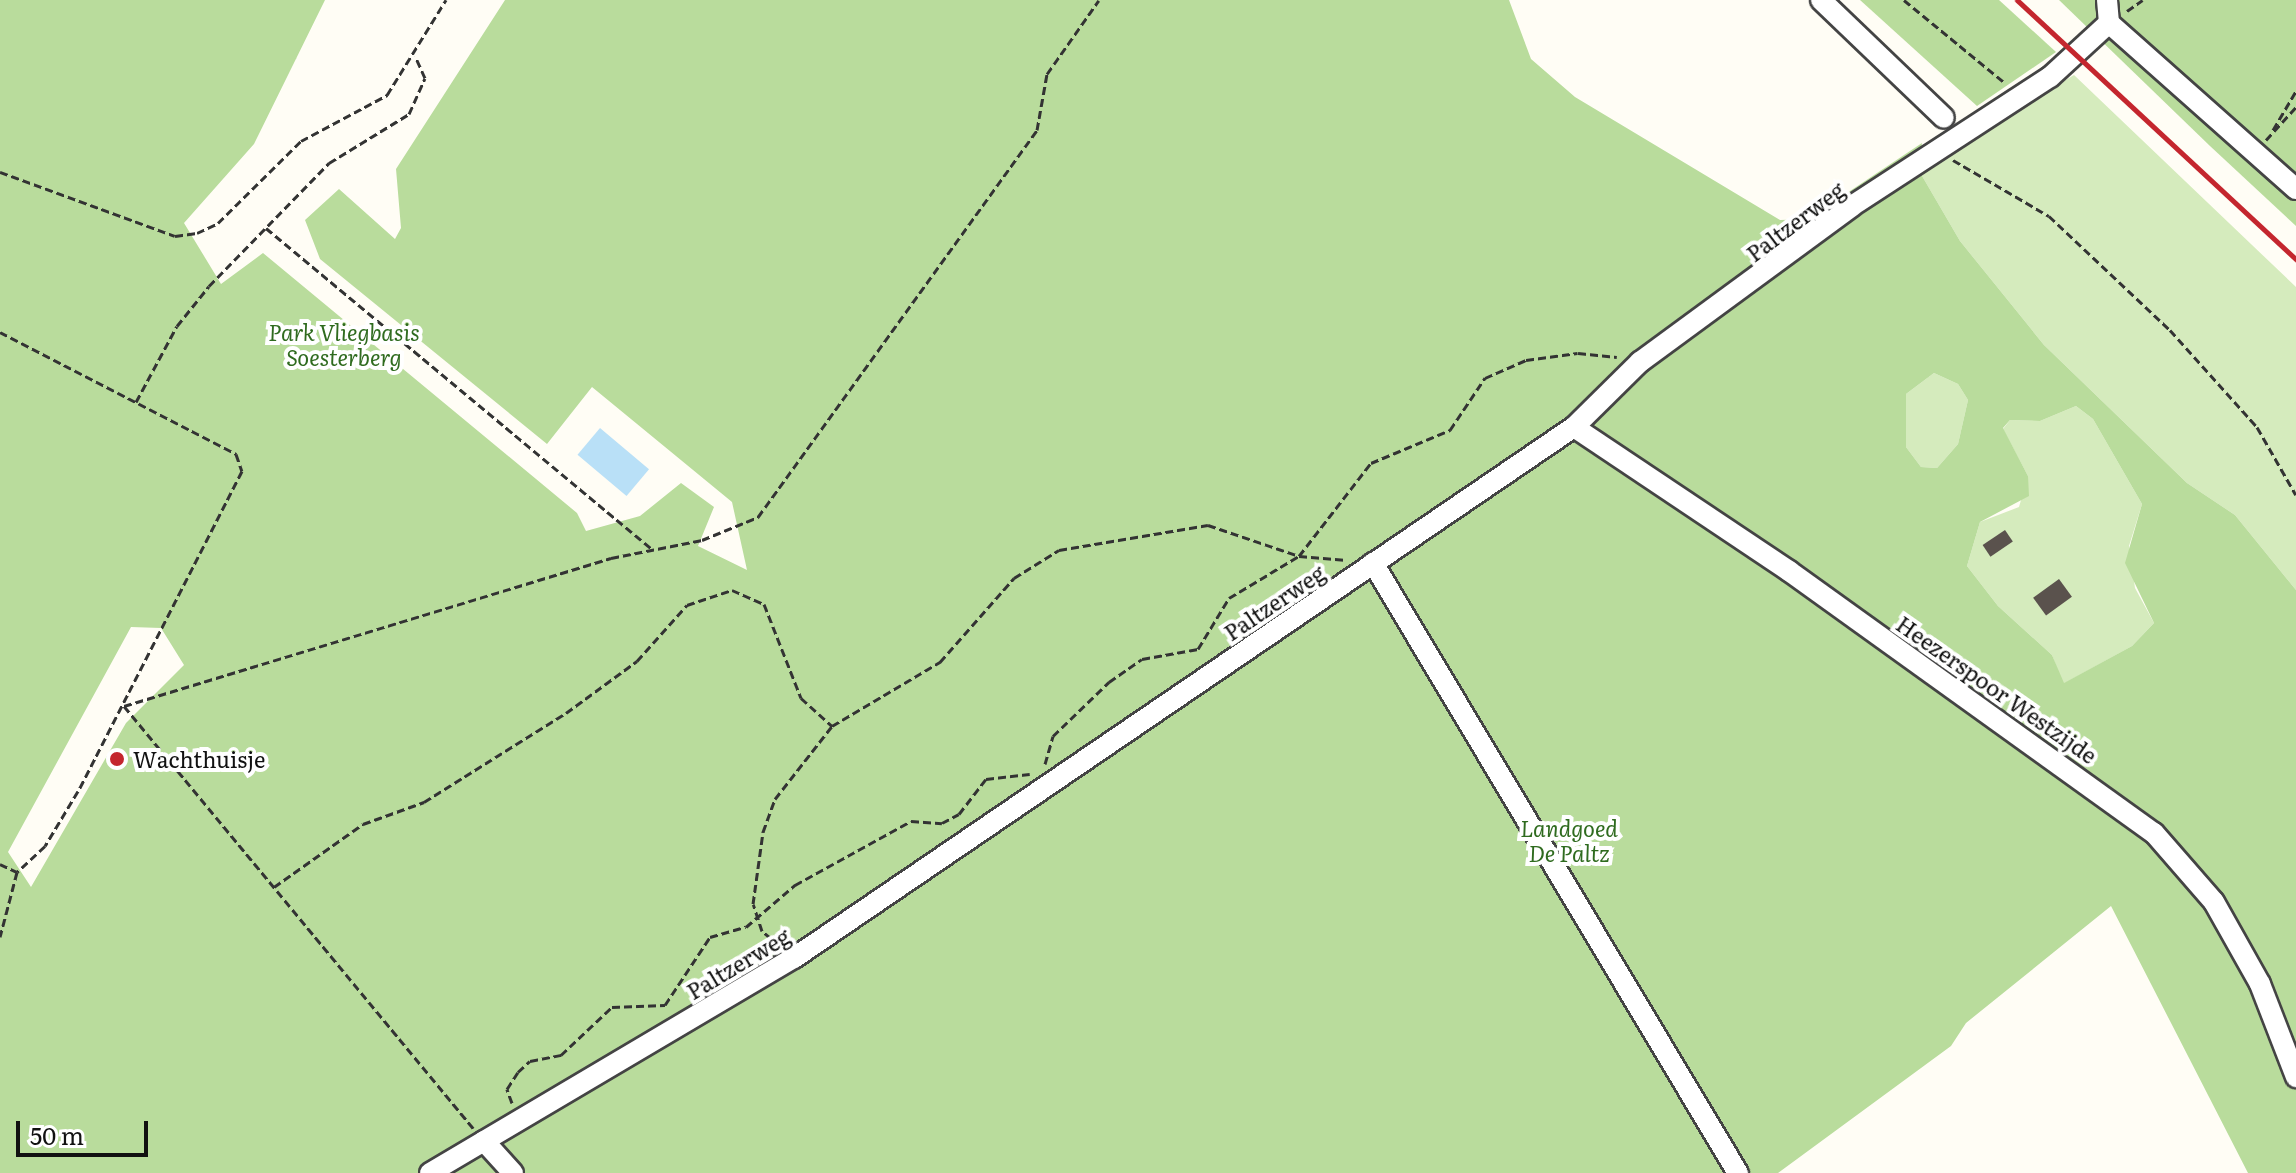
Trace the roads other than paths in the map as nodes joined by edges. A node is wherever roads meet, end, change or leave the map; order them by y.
1 (1821, 0) edge
2 (2107, 0) edge
3 (2109, 23) junction
4 (1944, 118) dead end
5 (2296, 189) edge
6 (1574, 427) junction
7 (1372, 564) junction
8 (2296, 1077) edge
9 (484, 1141) junction
10 (430, 1173) edge
11 (513, 1173) edge
12 (1738, 1173) edge

1 - 4 street
2 - 3 street
3 - 5 street
3 - 6 street, Paltzerweg
6 - 7 street, Paltzerweg
6 - 8 street, Heezerspoor Westzijde
7 - 9 street, Paltzerweg
7 - 12 street
9 - 10 street, Paltzerweg
9 - 11 street

